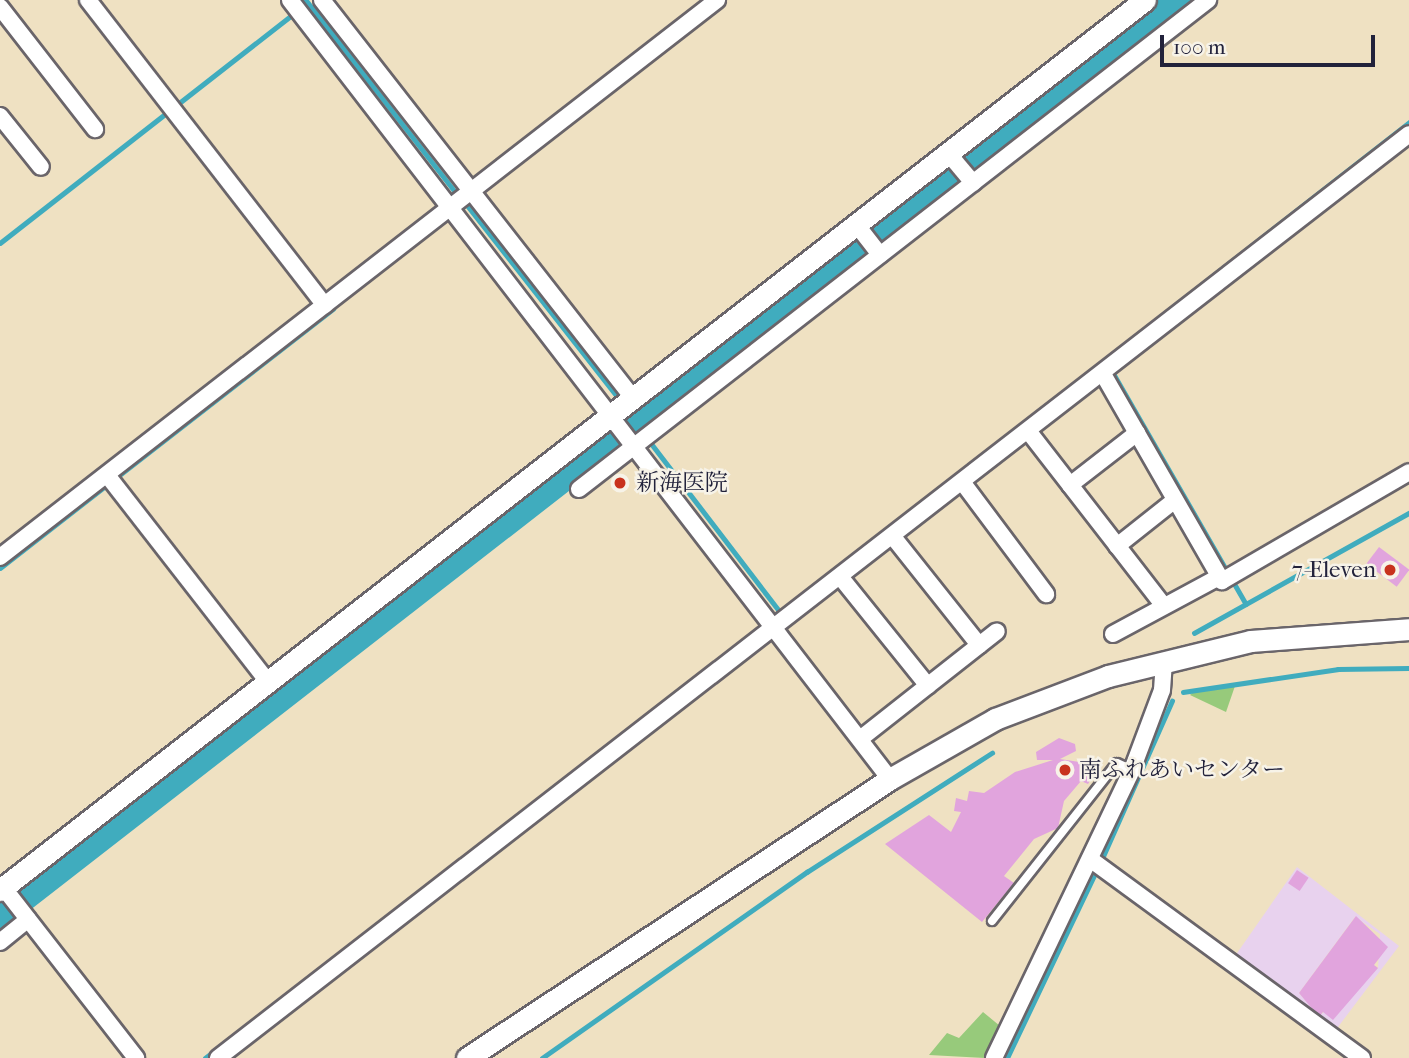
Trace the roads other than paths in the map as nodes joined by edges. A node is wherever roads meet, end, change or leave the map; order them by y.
1 (88, 0) edge
2 (290, 0) edge
3 (322, 0) edge
4 (718, 0) edge
5 (1145, 0) edge
6 (1208, 0) edge
7 (0, 7) edge
8 (0, 116) edge
9 (95, 129) dead end
10 (1409, 134) edge
11 (952, 158) junction
12 (41, 167) dead end
13 (971, 181) junction
14 (466, 198) junction
15 (860, 229) junction
16 (878, 252) junction
17 (325, 305) junction
18 (1108, 370) junction
19 (633, 398) junction
20 (615, 419) junction
21 (1029, 432) junction
22 (1137, 433) junction
23 (636, 445) junction
24 (1409, 472) edge
25 (110, 479) junction
26 (962, 483) junction
27 (1070, 485) junction
28 (579, 489) dead end
29 (1175, 500) junction
30 (894, 537) junction
31 (1117, 546) junction
32 (3, 548) edge
33 (1226, 577) junction
34 (842, 579) junction
35 (1046, 594) dead end
36 (1164, 606) junction
37 (771, 621) junction
38 (1409, 629) edge
39 (998, 631) dead end
40 (1113, 634) dead end
41 (979, 645) junction
42 (1164, 662) junction
43 (268, 682) junction
44 (928, 686) junction
45 (860, 739) junction
46 (1132, 770) junction
47 (890, 779) junction
48 (1096, 863) junction
49 (13, 901) edge
50 (992, 921) dead end
51 (0, 942) edge
52 (136, 1058) edge
53 (218, 1058) edge
54 (467, 1058) edge
55 (994, 1058) edge
56 (1362, 1058) edge

1 - 17 street
2 - 14 street
3 - 14 street
4 - 14 street
5 - 11 street
6 - 13 street
7 - 9 street
8 - 12 street
10 - 18 street
11 - 13 street
11 - 15 street
13 - 16 street
14 - 17 street
14 - 19 street
14 - 20 street
15 - 16 street
15 - 19 street
16 - 23 street
17 - 25 street
18 - 21 street
18 - 22 street
19 - 20 street
20 - 23 street
20 - 43 street
21 - 26 street
21 - 27 street
22 - 27 street
22 - 29 street
23 - 28 street
23 - 37 street
24 - 33 street
25 - 32 street
25 - 43 street
26 - 30 street
26 - 35 street
27 - 31 street
29 - 31 street
29 - 33 street
30 - 34 street
30 - 41 street
31 - 36 street
33 - 36 street
34 - 37 street
34 - 44 street
36 - 40 street
37 - 45 street
37 - 53 street
38 - 42 street
39 - 41 street
41 - 44 street
42 - 46 street
42 - 47 street
43 - 49 street
44 - 45 street
45 - 47 street
46 - 48 street
46 - 50 lane
47 - 54 street
48 - 55 street
48 - 56 street
49 - 51 street
49 - 52 street

